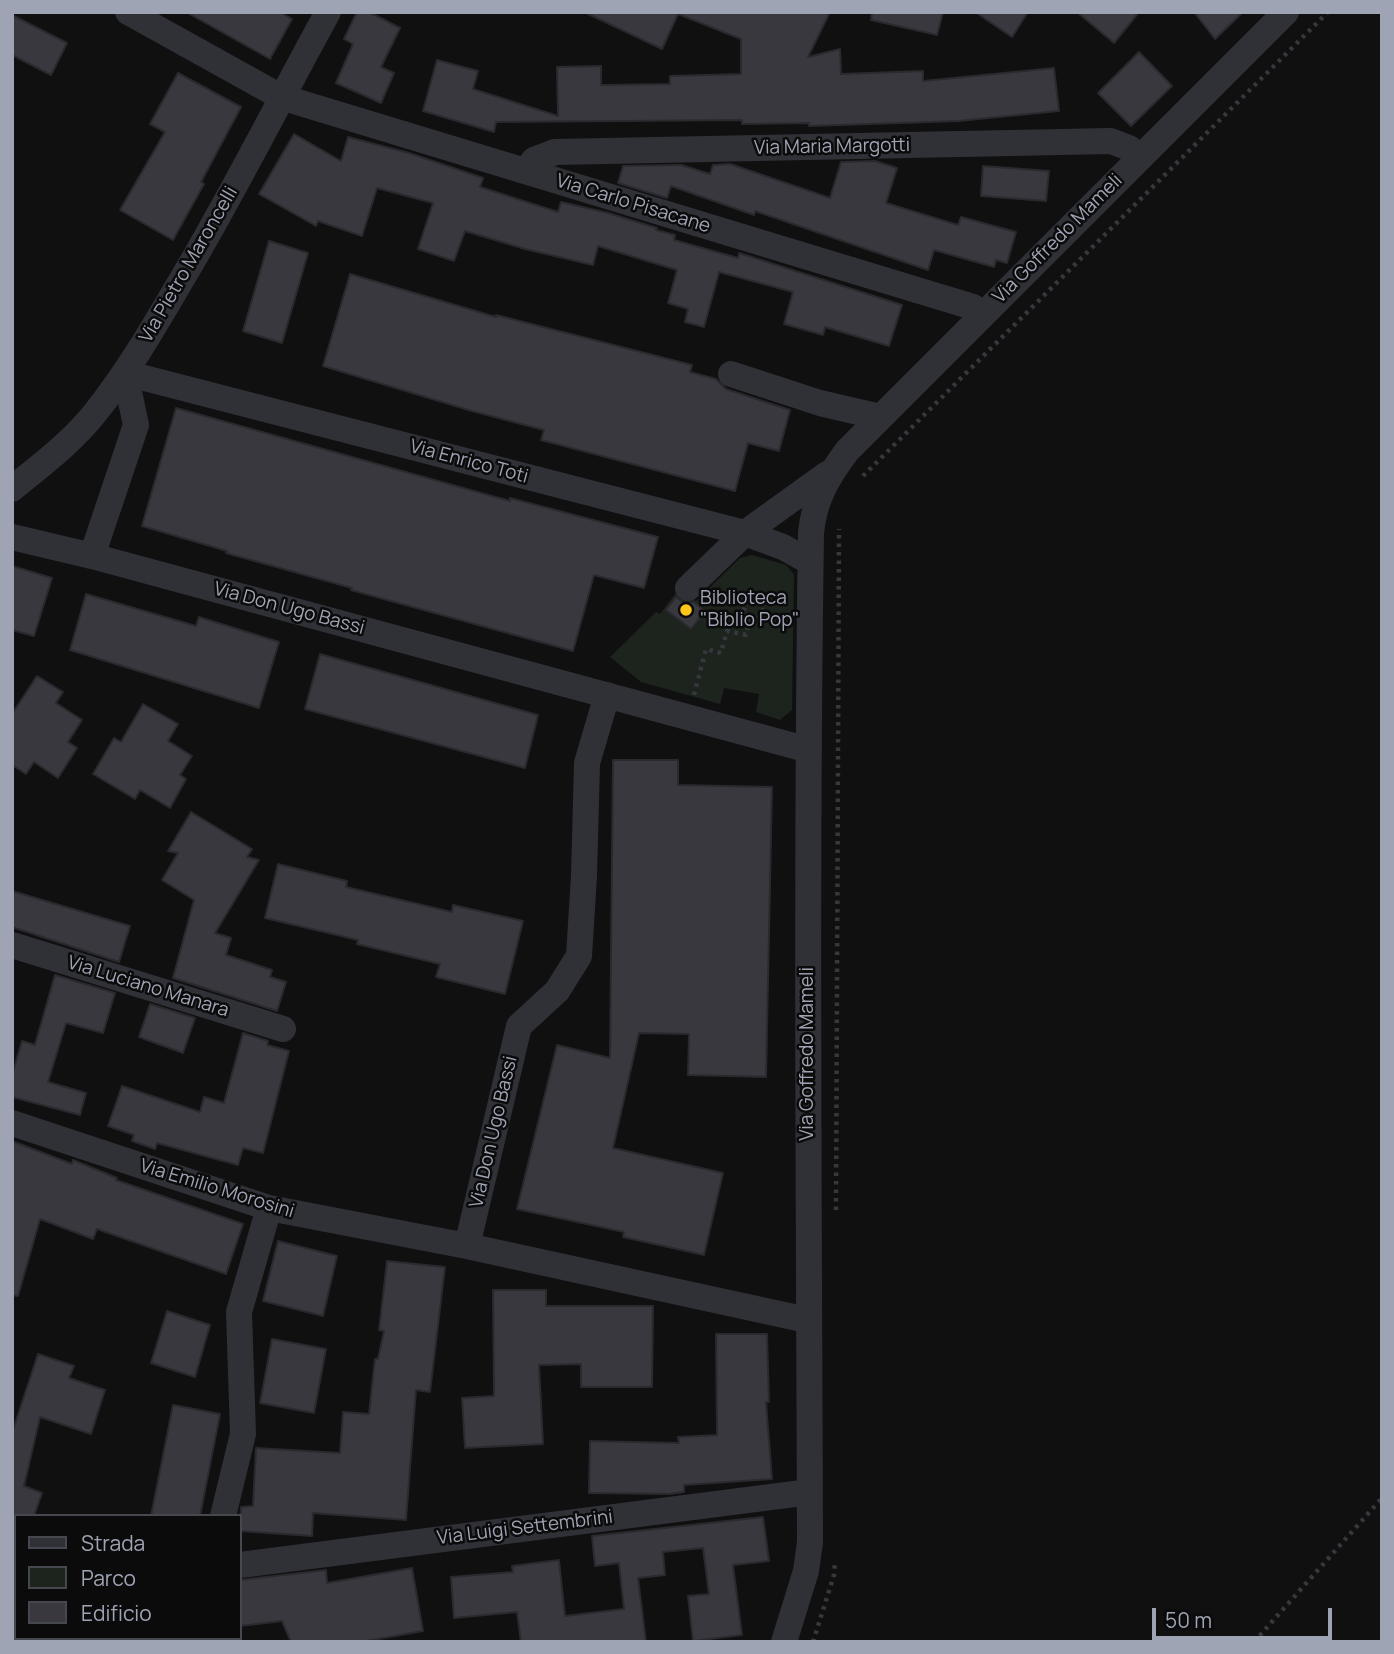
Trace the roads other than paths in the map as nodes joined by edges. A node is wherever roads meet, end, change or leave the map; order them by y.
1 (128, 12) edge
2 (328, 12) edge
3 (1286, 12) edge
4 (281, 97) junction
5 (1139, 158) junction
6 (526, 171) junction
7 (981, 316) junction
8 (125, 373) junction
9 (732, 374) dead end
10 (880, 416) junction
11 (834, 469) junction
12 (12, 489) edge
13 (745, 533) junction
14 (12, 537) edge
15 (92, 556) junction
16 (810, 562) junction
17 (688, 588) dead end
18 (607, 695) junction
19 (809, 750) junction
20 (12, 945) edge
21 (283, 1029) dead end
22 (12, 1124) edge
23 (269, 1208) junction
24 (467, 1246) junction
25 (807, 1320) junction
26 (810, 1492) junction
27 (223, 1514) edge
28 (242, 1564) edge
29 (783, 1642) edge

1 - 4 street, Via Carlo Pisacane
2 - 4 street, Via Pietro Maroncelli
3 - 5 street, Via Goffredo Mameli
4 - 6 street, Via Carlo Pisacane
4 - 8 street, Via Pietro Maroncelli
5 - 6 street, Via Maria Margotti
5 - 7 street, Via Goffredo Mameli
6 - 7 street, Via Carlo Pisacane
7 - 10 street, Via Goffredo Mameli
8 - 12 street, Via Pietro Maroncelli
8 - 13 street, Via Enrico Toti
8 - 15 street
9 - 10 street
10 - 11 street, Via Goffredo Mameli
11 - 13 street, Via Goffredo Mameli
11 - 16 street, Via Goffredo Mameli
13 - 16 street, Via Enrico Toti
13 - 17 street, Via Goffredo Mameli
14 - 15 street, Via Don Ugo Bassi
15 - 18 street, Via Don Ugo Bassi
16 - 19 street, Via Goffredo Mameli
18 - 19 street, Via Don Ugo Bassi
18 - 24 street, Via Don Ugo Bassi
19 - 25 street, Via Goffredo Mameli
20 - 21 street, Via Luciano Manara
22 - 23 street, Via Emilio Morosini
23 - 24 street, Via Emilio Morosini
23 - 27 street
24 - 25 street
25 - 26 street, Via Goffredo Mameli
26 - 28 street, Via Luigi Settembrini
26 - 29 street, Via Goffredo Mameli

